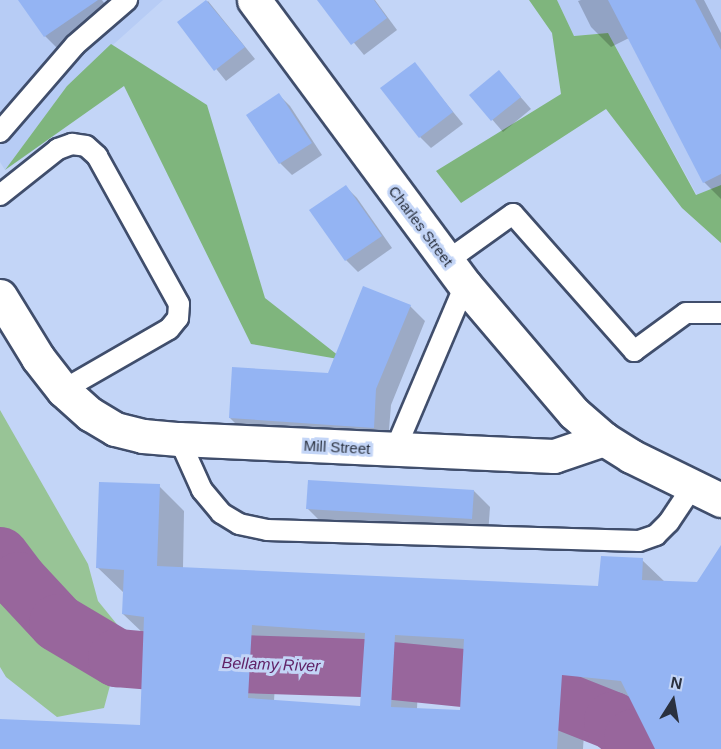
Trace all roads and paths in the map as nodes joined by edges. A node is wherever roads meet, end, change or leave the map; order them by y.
1 (126, 0) edge
2 (254, 0) edge
3 (0, 132) edge
4 (0, 195) edge
5 (456, 273) junction
6 (0, 296) edge
7 (721, 313) edge
8 (63, 390) junction
9 (179, 439) junction
10 (604, 439) junction
11 (396, 450) junction
12 (707, 493) edge

1 - 3 lane
2 - 5 street, Charles Street
4 - 8 lane
5 - 7 lane
5 - 10 street, Charles Street
5 - 11 lane
6 - 8 street, Mill Street
8 - 9 street, Mill Street
9 - 11 street, Mill Street
9 - 12 lane
10 - 11 street, Mill Street
10 - 12 street

